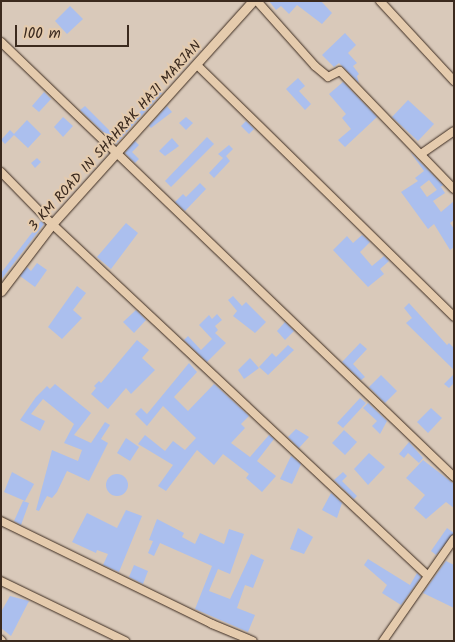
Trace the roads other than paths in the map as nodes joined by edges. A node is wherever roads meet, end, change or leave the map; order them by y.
1 (253, 1) edge
2 (257, 1) edge
3 (380, 1) edge
4 (1, 42) edge
5 (198, 65) junction
6 (454, 81) edge
7 (454, 131) edge
8 (116, 152) junction
9 (421, 154) junction
10 (1, 172) edge
11 (454, 190) edge
12 (52, 224) junction
13 (1, 291) edge
14 (454, 317) edge
15 (454, 477) edge
16 (1, 521) edge
17 (454, 539) edge
18 (427, 575) junction
19 (1, 582) edge
20 (125, 641) edge
21 (253, 641) edge
22 (383, 641) edge

1 - 5 street, 3 KM ROAD IN SHAHRAK HAJI MARJAN
2 - 9 street
3 - 6 street
4 - 8 street
5 - 8 street, 3 KM ROAD IN SHAHRAK HAJI MARJAN
5 - 14 street
7 - 9 street
8 - 12 street, 3 KM ROAD IN SHAHRAK HAJI MARJAN
8 - 15 street
9 - 11 street
10 - 12 street
12 - 13 street, 3 KM ROAD IN SHAHRAK HAJI MARJAN
12 - 18 street
16 - 21 street
17 - 18 street
18 - 22 street
19 - 20 street

